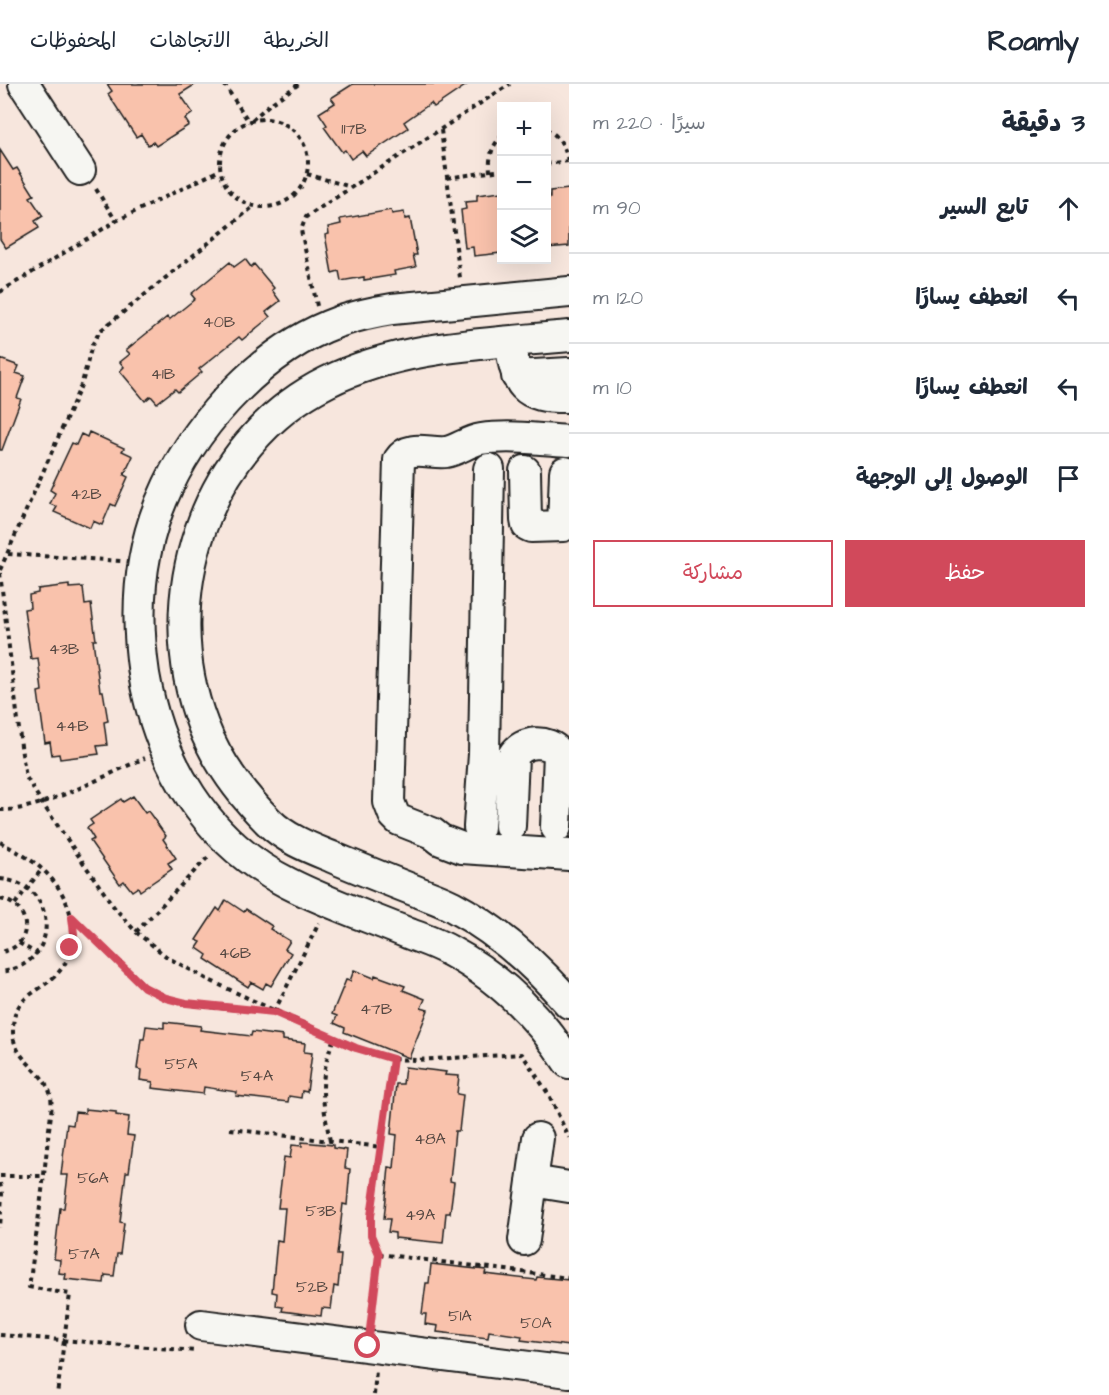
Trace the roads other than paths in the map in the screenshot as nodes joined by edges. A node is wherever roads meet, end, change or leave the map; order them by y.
1 (24, 84) edge
2 (79, 168) road end
3 (569, 292) edge
4 (569, 336) edge
5 (510, 342) junction
6 (569, 373) edge
7 (517, 376) junction
8 (569, 397) edge
9 (569, 441) edge
10 (448, 452) junction
11 (489, 469) junction
12 (525, 471) junction
13 (567, 472) edge
14 (510, 826) junction
15 (479, 827) junction
16 (562, 827) edge
17 (432, 833) junction
18 (569, 855) edge
19 (569, 1003) edge
20 (569, 1063) edge
21 (538, 1138) dead end
22 (532, 1181) junction
23 (569, 1187) edge
24 (524, 1240) dead end
25 (199, 1338) road end
26 (569, 1372) edge

1 - 2 street
3 - 20 street
4 - 5 street
5 - 7 street
5 - 19 street
6 - 7 street
7 - 8 street
9 - 10 street
10 - 11 street
10 - 17 street
11 - 12 street
11 - 15 street
12 - 13 street
12 - 13 street
14 - 15 street
14 - 16 street
14 - 16 street
15 - 17 street
17 - 18 street
21 - 22 street
22 - 23 street
22 - 24 street
25 - 26 street

